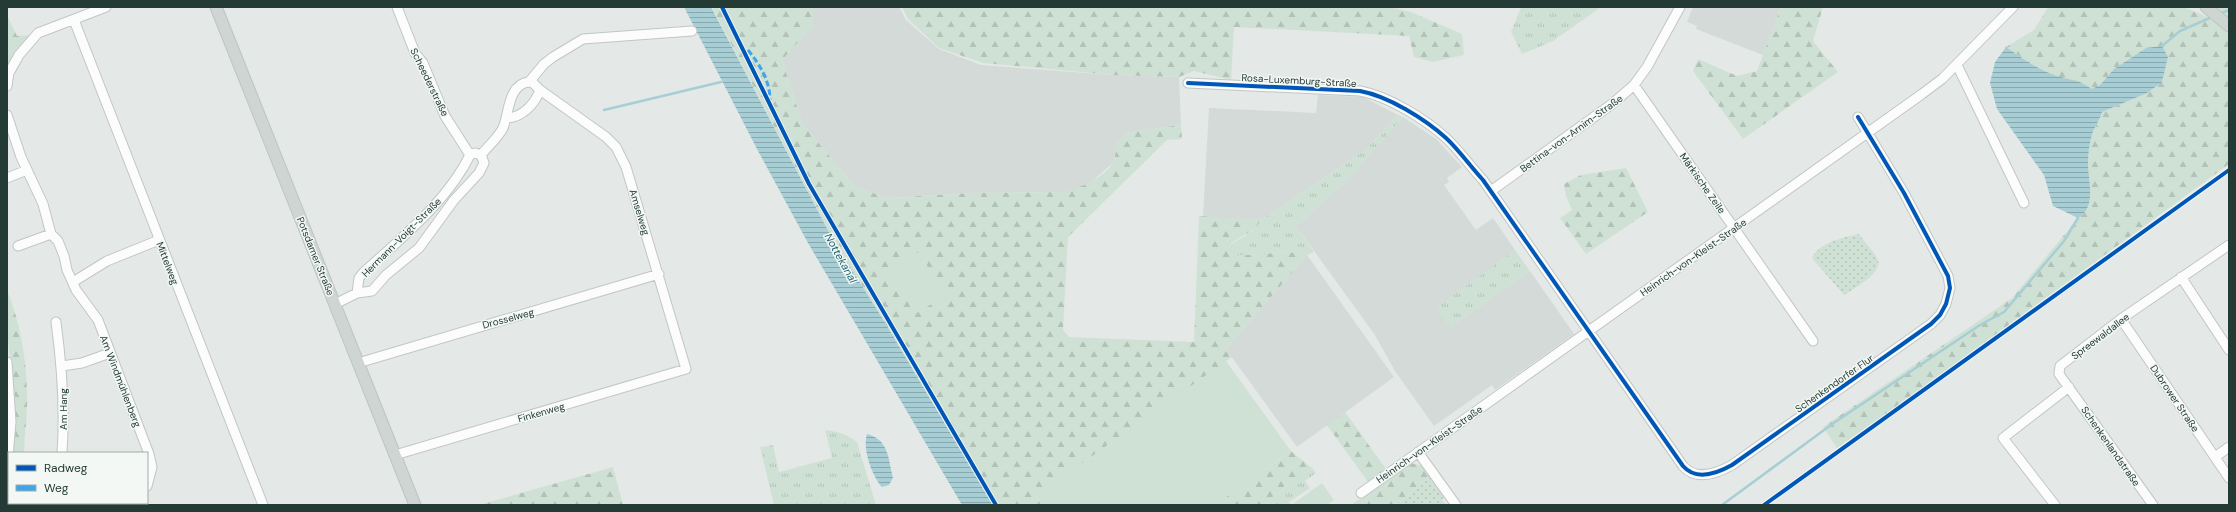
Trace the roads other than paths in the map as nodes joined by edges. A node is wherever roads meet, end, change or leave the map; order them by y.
1 (106, 7) edge
2 (216, 7) edge
3 (397, 7) edge
4 (1680, 7) edge
5 (2013, 7) edge
6 (2209, 9) edge
7 (86, 10) edge
8 (74, 20) junction
9 (2225, 23) edge
10 (692, 31) dead end
11 (1957, 65) junction
12 (529, 82) junction
13 (1188, 83) dead end
14 (1634, 85) junction
15 (7, 86) edge
16 (540, 90) junction
17 (7, 117) edge
18 (1858, 117) dead end
19 (506, 118) junction
20 (1867, 134) junction
21 (470, 155) junction
22 (481, 155) junction
23 (27, 170) junction
24 (7, 178) edge
25 (1491, 191) junction
26 (2024, 203) dead end
27 (1733, 228) junction
28 (51, 234) junction
29 (159, 240) junction
30 (2229, 245) edge
31 (18, 246) dead end
32 (659, 274) junction
33 (2181, 277) junction
34 (73, 282) junction
35 (357, 293) junction
36 (335, 304) junction
37 (2121, 319) junction
38 (56, 322) dead end
39 (1588, 331) junction
40 (1813, 341) dead end
41 (2229, 350) edge
42 (110, 353) junction
43 (7, 362) edge
44 (358, 363) junction
45 (62, 366) junction
46 (686, 369) joint
47 (2069, 387) junction
48 (2229, 447) edge
49 (8, 452) edge
50 (62, 452) edge
51 (1418, 452) junction
52 (395, 455) junction
53 (8, 456) edge
54 (2215, 457) junction
55 (7, 468) edge
56 (2229, 478) edge
57 (148, 482) edge
58 (1360, 493) dead end
59 (263, 505) edge
60 (415, 505) edge
61 (1456, 505) edge
62 (2054, 505) edge
63 (2153, 505) edge

1 - 7 street
2 - 36 main road, Potsdamer Straße
3 - 21 street, Scheederstraße
4 - 14 street, Bettina-von-Arnim-Straße
5 - 11 street, Heinrich-von-Kleist-Straße
6 - 9 main road
7 - 8 street
8 - 15 street
8 - 29 street, Mittelweg
10 - 12 street
11 - 20 street, Heinrich-von-Kleist-Straße
11 - 26 street
12 - 16 street
12 - 19 street
13 - 25 street, Rosa-Luxemburg-Straße
14 - 25 street, Bettina-von-Arnim-Straße
14 - 27 street, Märkische Zeile
16 - 19 street
16 - 32 street, Amselweg
17 - 23 street, Am Windmühlenberg
18 - 20 street, Schenkendorfer Flur
19 - 22 street
20 - 27 street, Heinrich-von-Kleist-Straße
20 - 39 street, Schenkendorfer Flur
21 - 22 street
21 - 35 street, Hermann-Voigt-Straße
22 - 35 street, Hermann-Voigt-Straße
23 - 24 street
23 - 28 street, Am Windmühlenberg
25 - 39 street, Rosa-Luxemburg-Straße
27 - 39 street, Heinrich-von-Kleist-Straße
27 - 40 street, Märkische Zeile
28 - 31 street
28 - 34 street, Am Windmühlenberg
29 - 34 street
29 - 59 street, Mittelweg
30 - 33 street, Spreewaldallee
32 - 44 street, Drosselweg
32 - 46 street, Amselweg
33 - 37 street, Spreewaldallee
33 - 41 street
34 - 42 street, Am Windmühlenberg
35 - 36 street, Hermann-Voigt-Straße
36 - 44 main road, Potsdamer Straße
37 - 47 street, Spreewaldallee
37 - 54 street, Dubrower Straße
38 - 45 street, Am Hang
39 - 51 street, Heinrich-von-Kleist-Straße
42 - 45 street
42 - 57 street, Am Windmühlenberg
43 - 49 street
44 - 52 main road, Potsdamer Straße
45 - 50 street, Am Hang
46 - 52 street, Finkenweg
47 - 62 street
47 - 63 street, Schenkenlandstraße
48 - 54 street
51 - 58 street, Heinrich-von-Kleist-Straße
51 - 61 street
52 - 60 main road, Potsdamer Straße
53 - 55 street
54 - 56 street, Dubrower Straße

